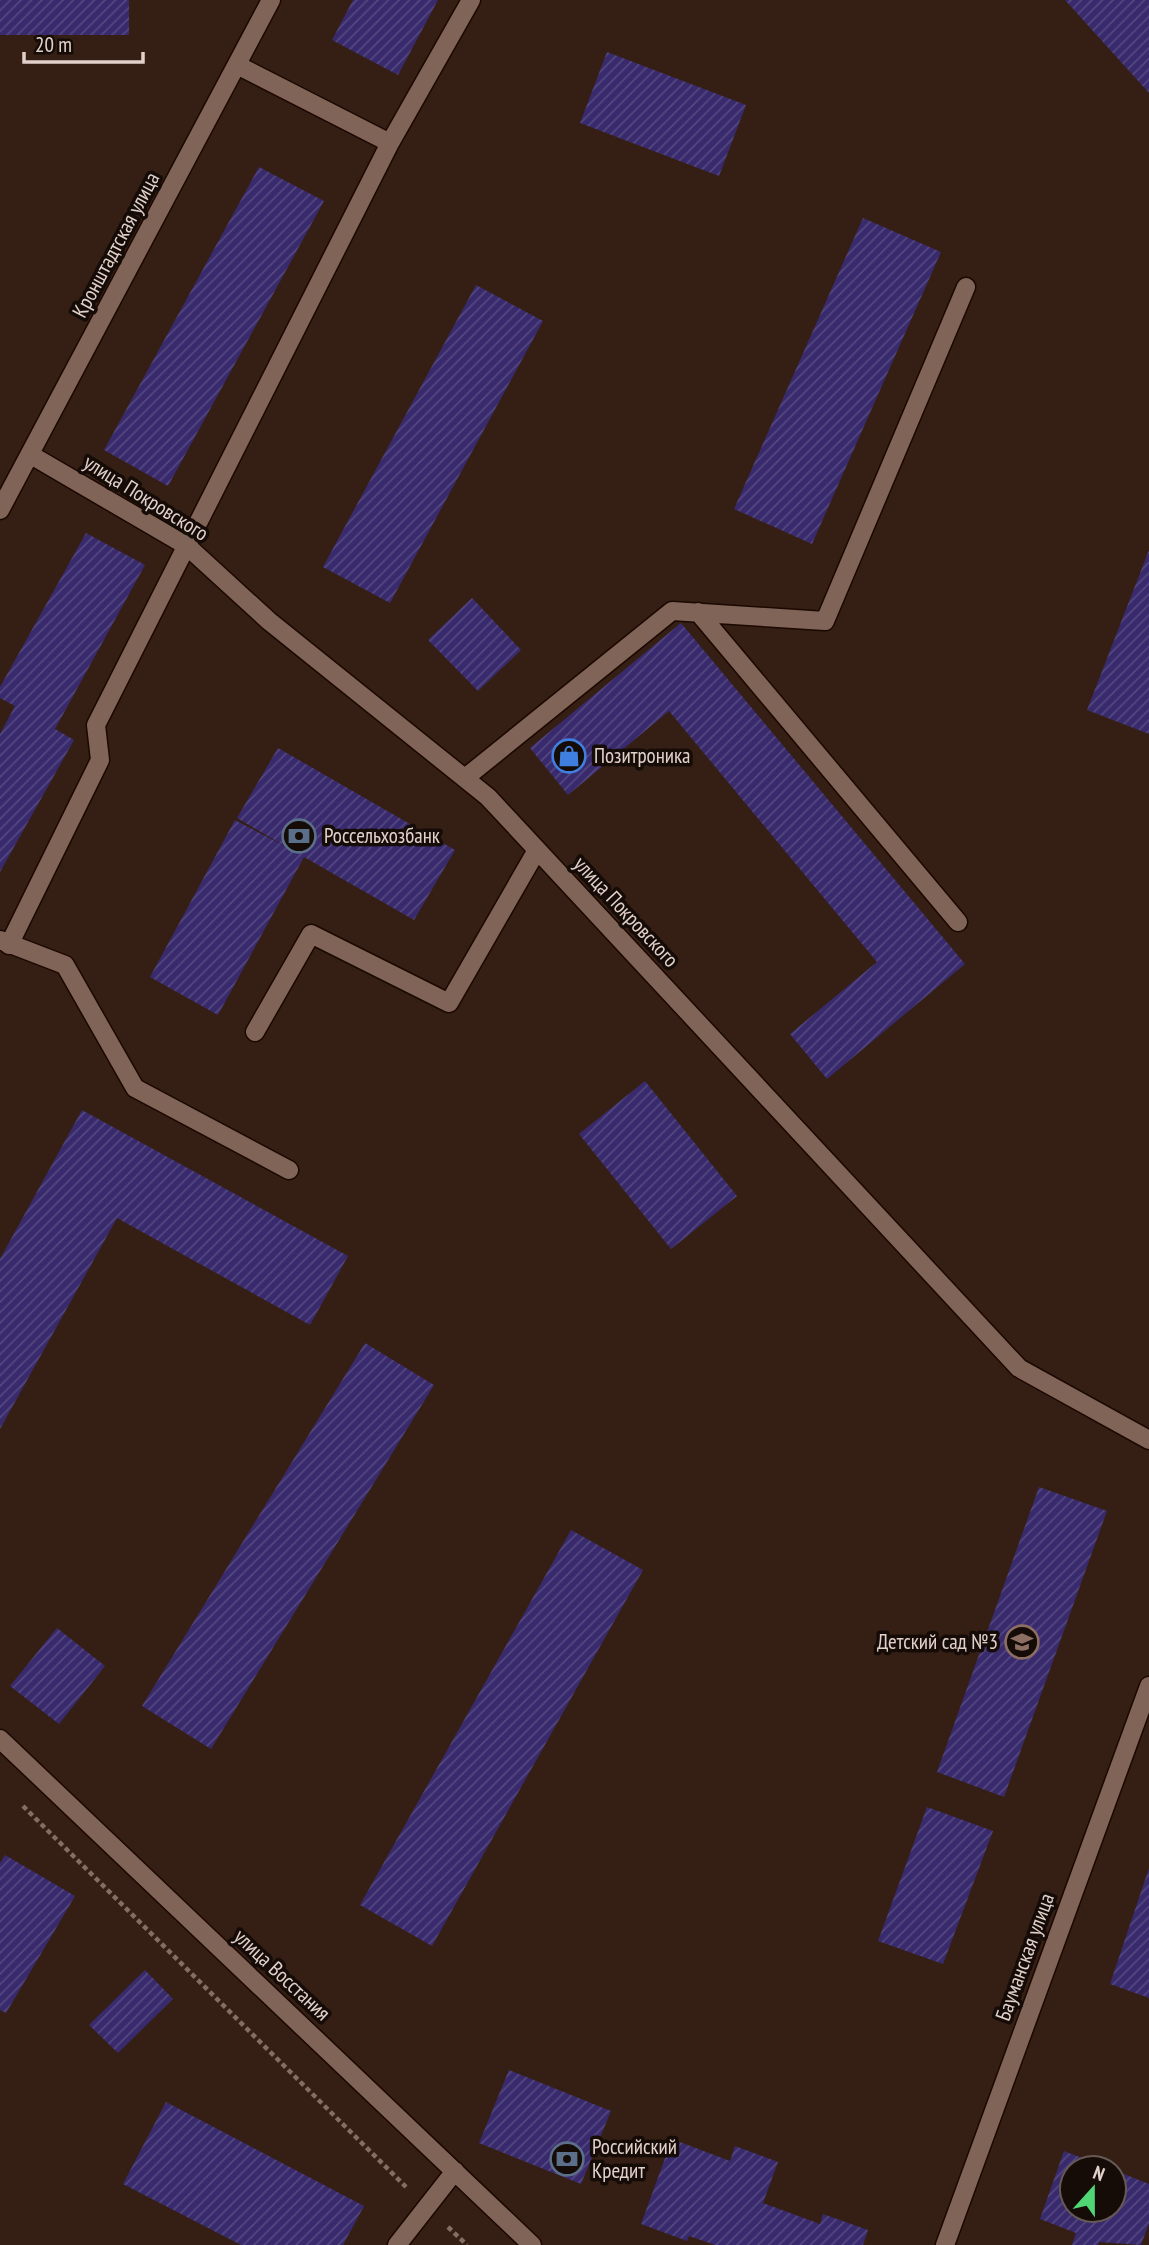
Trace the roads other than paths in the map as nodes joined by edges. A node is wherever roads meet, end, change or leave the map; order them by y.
1 (271, 0) edge
2 (471, 0) edge
3 (237, 65) junction
4 (390, 143) junction
5 (966, 287) dead end
6 (31, 455) junction
7 (0, 510) edge
8 (187, 546) junction
9 (698, 612) junction
10 (465, 778) junction
11 (537, 850) junction
12 (958, 922) dead end
13 (5, 943) edge
14 (255, 1032) dead end
15 (289, 1170) dead end
16 (1149, 1440) edge
17 (1149, 1685) edge
18 (0, 1739) edge
19 (455, 2171) junction
20 (397, 2245) edge
21 (532, 2245) edge
22 (945, 2245) edge

1 - 3 street, Кронштадтская улица
2 - 4 street
3 - 4 street
3 - 6 street, Кронштадтская улица
4 - 8 street
5 - 9 street
6 - 7 street, Кронштадтская улица
6 - 8 street, улица Покровского
8 - 10 street, улица Покровского
8 - 13 street
9 - 10 street
9 - 12 street
10 - 11 street, улица Покровского
11 - 14 street
11 - 16 street, улица Покровского
13 - 15 street
17 - 22 street, Бауманская улица
18 - 19 street, улица Восстания
19 - 20 street
19 - 21 street, улица Восстания

